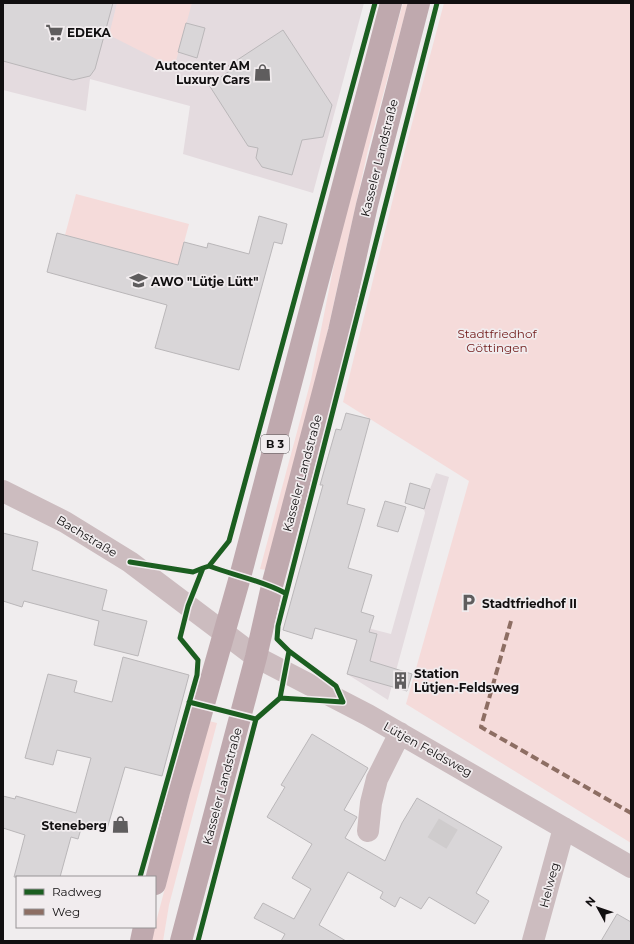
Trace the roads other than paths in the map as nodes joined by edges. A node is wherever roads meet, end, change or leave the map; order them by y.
1 (391, 3) edge
2 (419, 3) edge
3 (3, 490) edge
4 (223, 634) junction
5 (256, 657) junction
6 (400, 733) junction
7 (564, 828) junction
8 (368, 831) dead end
9 (631, 867) edge
10 (156, 880) edge
11 (144, 928) edge
12 (141, 941) edge
13 (181, 941) edge
14 (533, 941) edge

1 - 4 main road, B 3
2 - 5 main road, Kasseler Landstraße / B 3
3 - 4 street, Bachstraße
4 - 5 street, Lütjen Feldsweg
4 - 10 main road, B 3
5 - 6 street, Lütjen Feldsweg
5 - 13 main road, Kasseler Landstraße / B 3
6 - 7 street, Lütjen Feldsweg
6 - 8 street
7 - 9 street, Lütjen Feldsweg
7 - 14 street, Helweg
11 - 12 main road

